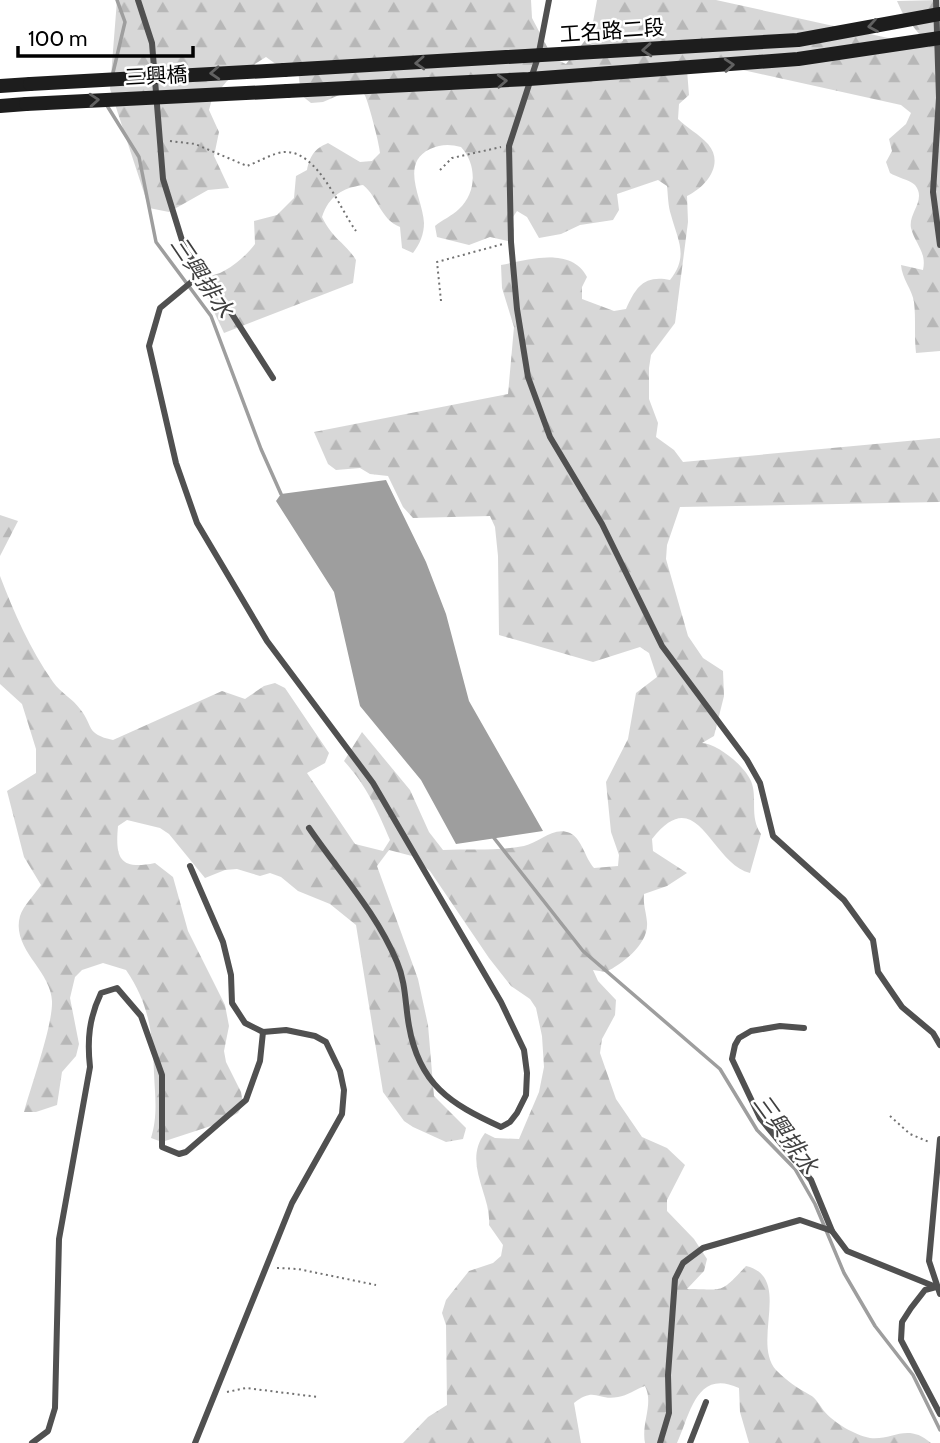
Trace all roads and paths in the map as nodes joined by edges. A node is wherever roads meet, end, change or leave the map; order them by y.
1 (138, 0) edge
2 (549, 0) edge
3 (937, 10) edge
4 (939, 38) edge
5 (538, 57) junction
6 (284, 70) joint
7 (529, 79) junction
8 (0, 86) edge
9 (287, 91) joint
10 (0, 106) edge
11 (160, 140) junction
12 (509, 146) junction
13 (440, 170) dead end
14 (356, 231) dead end
15 (511, 242) junction
16 (940, 245) edge
17 (199, 269) junction
18 (441, 301) dead end
19 (273, 378) dead end
20 (309, 828) dead end
21 (190, 866) dead end
22 (804, 1028) dead end
23 (263, 1032) junction
24 (940, 1045) edge
25 (890, 1116) dead end
26 (940, 1141) edge
27 (832, 1231) junction
28 (266, 1268) junction
29 (376, 1285) dead end
30 (936, 1287) junction
31 (940, 1294) edge
32 (212, 1395) junction
33 (318, 1397) dead end
34 (706, 1402) dead end
35 (940, 1414) edge
36 (32, 1443) edge
37 (195, 1443) edge
38 (660, 1443) edge
39 (690, 1443) edge

1 - 11 lane
2 - 5 lane
3 - 4 lane
3 -> 5 main road, 工名路二段
7 -> 4 main road, 工名路二段
4 - 16 lane
5 -> 6 main road, 工名路二段
5 - 7 lane
6 -> 8 main road, 三興橋, bridge
9 -> 7 main road, 工名路二段
7 - 12 lane
10 -> 9 main road, 三興橋, bridge
11 - 14 path
11 - 17 lane
12 - 13 path
12 - 15 lane
15 - 18 path
15 - 24 lane
17 - 19 lane
17 - 20 lane
21 - 23 lane
22 - 27 lane
23 - 28 lane
23 - 36 lane
25 - 26 path
26 - 30 lane
27 - 30 lane
27 - 38 lane
28 - 29 path
28 - 32 lane
30 - 31 lane
30 - 35 lane
32 - 33 path
32 - 37 lane
34 - 39 lane

